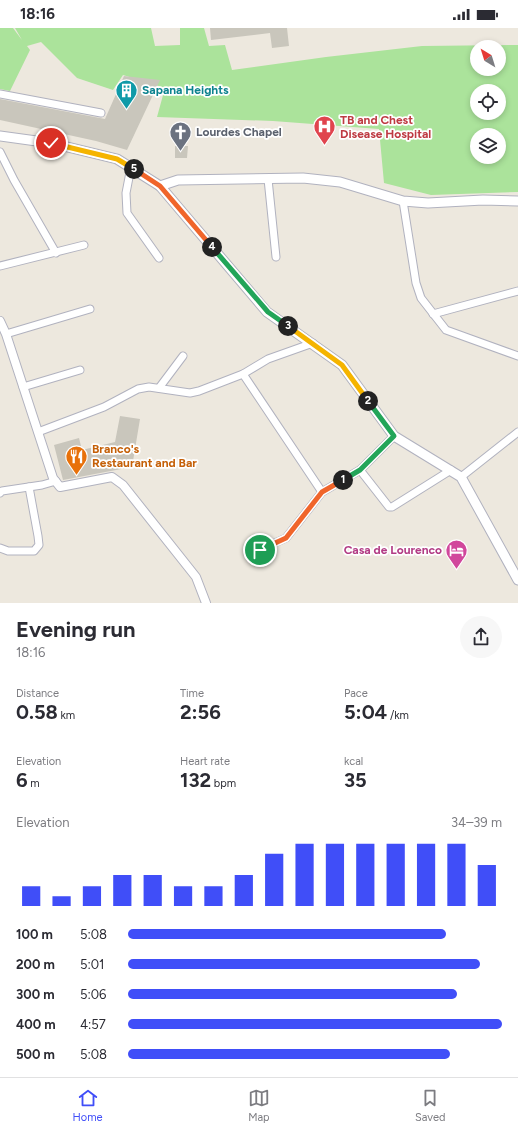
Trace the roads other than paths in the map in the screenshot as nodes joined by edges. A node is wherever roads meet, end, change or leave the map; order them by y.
1 (0, 94) edge
2 (101, 114) dead end
3 (0, 136) edge
4 (0, 152) edge
5 (131, 167) junction
6 (268, 179) junction
7 (160, 186) junction
8 (403, 201) junction
9 (518, 201) edge
10 (84, 245) dead end
11 (56, 253) junction
12 (276, 257) dead end
13 (159, 258) dead end
14 (0, 266) edge
15 (518, 290) edge
16 (90, 309) dead end
17 (433, 314) junction
18 (0, 321) edge
19 (6, 334) junction
20 (313, 343) junction
21 (183, 356) dead end
22 (518, 356) edge
23 (80, 370) dead end
24 (243, 374) junction
25 (23, 387) junction
26 (159, 388) junction
27 (38, 432) junction
28 (518, 432) edge
29 (394, 436) junction
30 (360, 470) junction
31 (451, 470) junction
32 (460, 477) junction
33 (56, 481) junction
34 (29, 487) junction
35 (322, 492) junction
36 (0, 493) edge
37 (0, 548) edge
38 (260, 550) dead end
39 (518, 580) edge
40 (206, 603) edge

1 - 2 street
3 - 5 main road
4 - 11 street
5 - 7 main road
5 - 13 street
6 - 7 main road
6 - 8 main road
6 - 12 street
7 - 20 main road
8 - 9 main road
8 - 17 street
10 - 11 street
11 - 14 street
15 - 17 street
16 - 19 street
17 - 22 street
18 - 19 street
19 - 25 street
20 - 24 street
20 - 29 main road
21 - 26 street
23 - 25 street
24 - 26 street
24 - 35 street
25 - 27 street
26 - 27 street
27 - 33 street
28 - 32 street
29 - 30 street
29 - 31 main road
30 - 31 street
30 - 35 street
31 - 32 main road
32 - 39 main road
33 - 34 street
33 - 40 street
34 - 36 street
34 - 37 street
35 - 38 street

